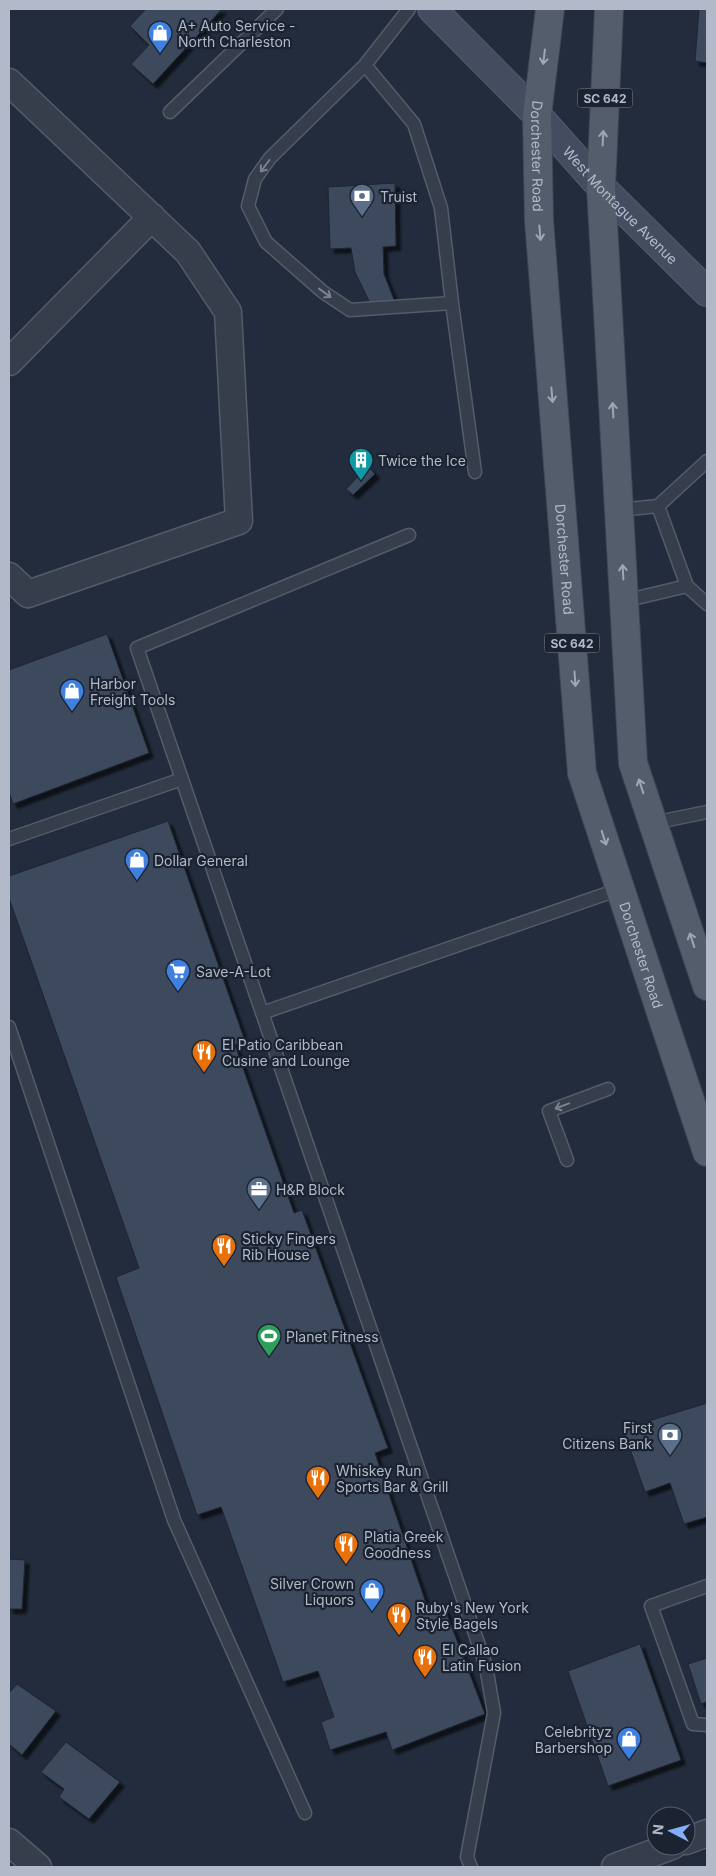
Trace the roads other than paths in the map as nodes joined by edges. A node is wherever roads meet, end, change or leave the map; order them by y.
1 (277, 9) edge
2 (409, 9) edge
3 (432, 9) edge
4 (550, 9) edge
5 (609, 9) edge
6 (365, 65) junction
7 (9, 82) edge
8 (170, 112) dead end
9 (537, 115) junction
10 (601, 186) junction
11 (152, 217) junction
12 (707, 292) edge
13 (452, 303) junction
14 (9, 362) edge
15 (707, 461) edge
16 (475, 472) dead end
17 (658, 506) junction
18 (619, 510) junction
19 (410, 536) dead end
20 (9, 576) edge
21 (687, 586) junction
22 (624, 601) junction
23 (707, 604) edge
24 (182, 779) junction
25 (707, 812) edge
26 (653, 823) junction
27 (9, 839) edge
28 (620, 889) junction
29 (707, 986) edge
30 (262, 1013) junction
31 (9, 1027) edge
32 (608, 1089) dead end
33 (707, 1152) edge
34 (567, 1160) dead end
35 (707, 1586) edge
36 (707, 1725) edge
37 (305, 1814) dead end
38 (9, 1842) edge
39 (646, 1856) edge
40 (38, 1867) edge
41 (471, 1867) edge
42 (615, 1867) edge

1 - 8 lane
2 - 6 lane
3 - 9 main road, West Montague Avenue
4 -> 9 main road, Dorchester Road / SC 642
10 -> 5 main road, SC 642
6 - 13 lane
6 -> 13 lane
7 - 11 street
9 - 10 main road, West Montague Avenue
9 -> 28 main road, Dorchester Road / SC 642
10 - 12 main road, West Montague Avenue
18 -> 10 main road, SC 642
11 - 14 street
11 - 20 street
13 - 16 lane
15 - 17 lane
17 - 18 lane
17 - 21 lane
22 -> 18 main road, SC 642
19 - 24 lane
21 - 22 lane
21 - 23 lane
26 -> 22 main road, SC 642
24 - 27 lane
24 - 30 lane
25 - 26 lane
29 -> 26 main road, SC 642
28 - 30 lane
28 - 33 main road, Dorchester Road / SC 642
30 - 41 lane
31 - 37 lane
32 -> 34 lane
35 - 36 lane
38 - 40 street
39 - 42 street

